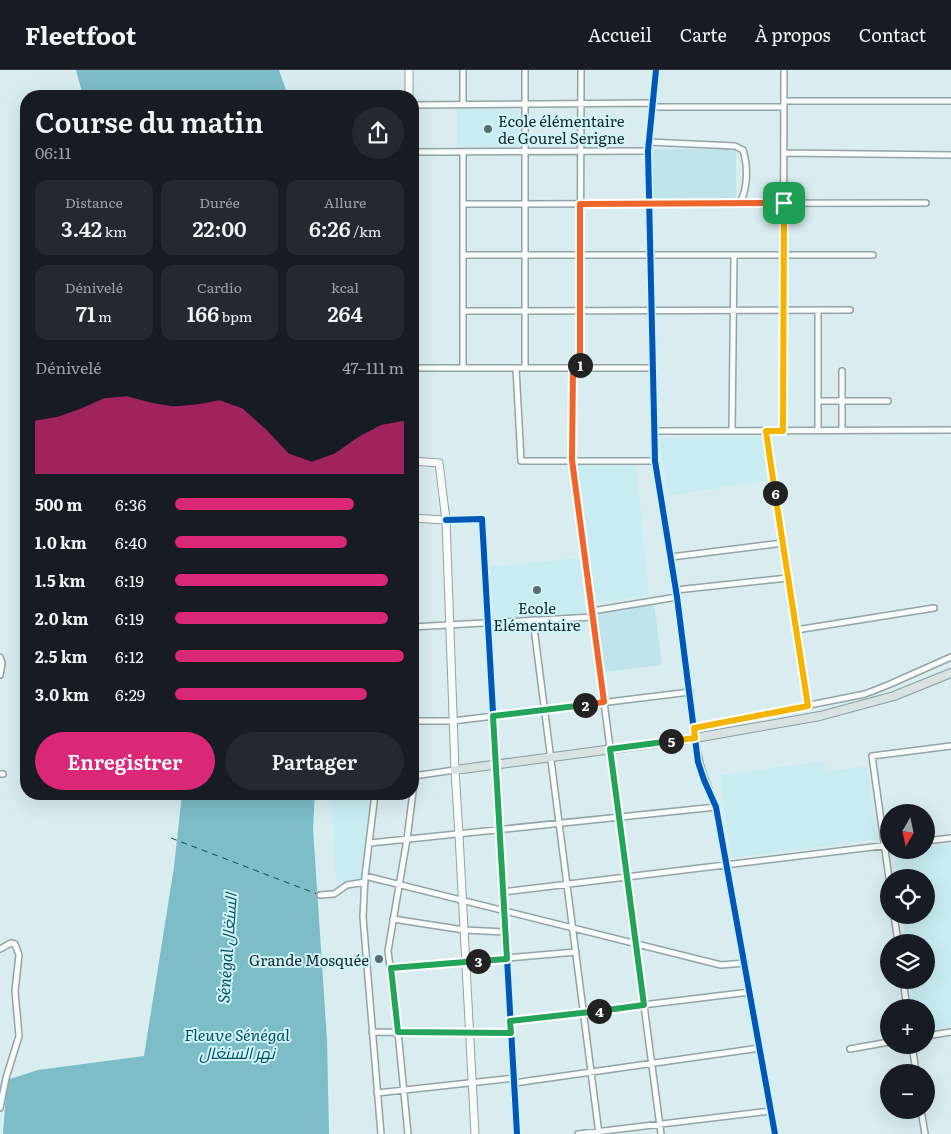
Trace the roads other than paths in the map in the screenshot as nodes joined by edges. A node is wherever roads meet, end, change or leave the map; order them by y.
1 (409, 70) edge
2 (463, 70) edge
3 (525, 70) edge
4 (581, 70) edge
5 (656, 70) edge
6 (784, 70) edge
7 (409, 90) edge
8 (951, 101) edge
9 (581, 103) junction
10 (463, 104) junction
11 (525, 104) junction
12 (784, 104) junction
13 (419, 105) edge
14 (653, 105) junction
15 (649, 142) junction
16 (419, 152) edge
17 (463, 152) junction
18 (525, 152) junction
19 (581, 152) junction
20 (648, 152) junction
21 (784, 153) junction
22 (951, 155) edge
23 (740, 203) junction
24 (784, 203) junction
25 (926, 203) dead end
26 (463, 204) junction
27 (525, 204) junction
28 (580, 204) junction
29 (649, 204) junction
30 (873, 254) dead end
31 (463, 255) junction
32 (525, 255) junction
33 (580, 255) junction
34 (650, 255) junction
35 (734, 255) junction
36 (784, 255) junction
37 (784, 310) junction
38 (818, 310) junction
39 (850, 310) dead end
40 (463, 311) junction
41 (525, 311) junction
42 (580, 311) junction
43 (652, 311) junction
44 (733, 311) junction
45 (419, 368) edge
46 (463, 368) junction
47 (516, 368) junction
48 (525, 368) junction
49 (573, 368) junction
50 (580, 368) junction
51 (653, 368) junction
52 (842, 371) dead end
53 (818, 400) junction
54 (842, 401) junction
55 (888, 401) dead end
56 (818, 430) junction
57 (842, 430) junction
58 (951, 430) edge
59 (655, 431) junction
60 (732, 431) junction
61 (766, 431) junction
62 (783, 431) junction
63 (572, 460) junction
64 (655, 461) junction
65 (419, 462) edge
66 (419, 518) edge
67 (446, 520) junction
68 (783, 543) junction
69 (671, 557) junction
70 (788, 578) junction
71 (676, 590) junction
72 (677, 597) junction
73 (934, 608) dead end
74 (593, 614) junction
75 (533, 620) junction
76 (488, 623) junction
77 (450, 625) junction
78 (419, 627) edge
79 (796, 630) junction
80 (0, 657) edge
81 (951, 657) edge
82 (951, 673) edge
83 (0, 675) edge
84 (690, 692) junction
85 (853, 697) junction
86 (604, 702) junction
87 (808, 706) junction
88 (855, 708) junction
89 (545, 710) junction
90 (493, 716) junction
91 (419, 721) edge
92 (453, 721) junction
93 (694, 728) junction
94 (695, 738) junction
95 (951, 746) edge
96 (610, 749) junction
97 (551, 758) junction
98 (496, 765) junction
99 (455, 770) junction
100 (419, 775) edge
101 (374, 800) edge
102 (411, 800) edge
103 (880, 804) edge
104 (716, 807) junction
105 (619, 816) junction
106 (559, 823) junction
107 (500, 830) junction
108 (460, 834) junction
109 (951, 838) edge
110 (407, 839) junction
111 (935, 840) edge
112 (370, 842) junction
113 (880, 847) edge
114 (727, 865) junction
115 (365, 876) junction
116 (628, 878) junction
117 (365, 882) junction
118 (399, 884) junction
119 (567, 885) junction
120 (503, 892) junction
121 (320, 895) dead end
122 (463, 900) junction
123 (504, 910) junction
124 (393, 919) junction
125 (572, 927) junction
126 (464, 930) junction
127 (505, 932) junction
128 (636, 944) junction
129 (0, 949) edge
130 (576, 952) junction
131 (507, 959) junction
132 (466, 962) junction
133 (745, 963) junction
134 (391, 968) junction
135 (750, 992) junction
136 (644, 1005) junction
137 (583, 1013) junction
138 (510, 1021) junction
139 (372, 1032) junction
140 (398, 1032) junction
141 (951, 1032) edge
142 (469, 1033) junction
143 (511, 1033) junction
144 (935, 1035) edge
145 (880, 1044) edge
146 (760, 1048) junction
147 (850, 1049) dead end
148 (652, 1063) junction
149 (591, 1072) junction
150 (514, 1080) junction
151 (472, 1082) junction
152 (404, 1090) junction
153 (377, 1093) junction
154 (0, 1108) edge
155 (771, 1111) junction
156 (922, 1119) edge
157 (660, 1124) junction
158 (599, 1133) edge
159 (381, 1134) edge
160 (408, 1134) edge
161 (475, 1134) edge
162 (517, 1134) edge
163 (578, 1134) edge
164 (661, 1134) edge
165 (775, 1134) edge
166 (925, 1134) edge

1 - 7 main road
2 - 10 street
3 - 11 street
4 - 9 street
5 - 14 street
6 - 12 street
8 - 12 street
9 - 11 street
9 - 14 street
9 - 19 street
10 - 11 street
10 - 13 street
11 - 18 street
12 - 14 street
12 - 21 street
14 - 15 street
15 - 20 street
15 - 23 street
16 - 17 street
17 - 18 street
17 - 26 street
18 - 19 street
18 - 27 street
19 - 20 street
19 - 28 street
20 - 29 street
21 - 22 street
21 - 24 street
23 - 24 street
23 - 29 street
24 - 25 street
24 - 36 street
26 - 27 street
26 - 31 street
27 - 28 street
27 - 32 street
28 - 29 street
28 - 33 street
29 - 34 street
30 - 36 street
31 - 32 street
31 - 40 street
32 - 33 street
32 - 41 street
33 - 34 street
33 - 42 street
34 - 35 street
34 - 43 street
35 - 36 street
35 - 44 street
36 - 37 street
37 - 38 street
37 - 44 street
37 - 62 street
38 - 39 street
38 - 53 street
40 - 41 street
40 - 46 street
41 - 42 street
41 - 48 street
42 - 43 street
42 - 50 street
43 - 44 street
43 - 51 street
44 - 60 street
45 - 46 street
46 - 47 street
47 - 48 street
47 - 63 street
48 - 49 street
49 - 50 street
49 - 63 street
50 - 51 street
51 - 59 street
52 - 54 street
53 - 54 street
53 - 56 street
54 - 55 street
54 - 57 street
56 - 57 street
56 - 62 street
57 - 58 street
59 - 60 street
59 - 64 street
60 - 61 street
61 - 62 street
61 - 68 street
63 - 64 street
63 - 74 street
64 - 69 street
65 - 67 main road
66 - 67 main road
67 - 76 street
67 - 77 main road
68 - 69 street
68 - 70 street
69 - 71 street
70 - 71 street
70 - 79 street
71 - 72 street
72 - 74 street
72 - 84 street
73 - 79 street
74 - 75 street
74 - 86 street
75 - 76 street
75 - 89 street
76 - 77 street
76 - 90 street
77 - 78 street
77 - 92 main road
79 - 87 street
80 - 83 street
81 - 85 street
82 - 88 main road
84 - 86 street
84 - 93 street
85 - 87 street
85 - 88 street
86 - 89 street
86 - 96 street
87 - 93 street
88 - 94 main road
89 - 90 street
89 - 97 street
90 - 92 street
90 - 98 street
91 - 92 street
92 - 99 main road
93 - 94 street
94 - 96 main road
94 - 104 street
95 - 103 street
96 - 97 main road
96 - 105 street
97 - 98 main road
97 - 106 street
98 - 99 main road
98 - 107 street
99 - 100 street
99 - 108 main road
101 - 112 street
102 - 110 street
104 - 105 street
104 - 114 street
105 - 106 street
105 - 116 street
106 - 107 street
106 - 119 street
107 - 108 street
107 - 120 street
108 - 110 street
108 - 122 main road
109 - 111 street
110 - 112 street
110 - 118 street
112 - 115 street
113 - 114 street
114 - 116 street
114 - 133 street
115 - 117 street
115 - 118 street
116 - 119 street
116 - 128 street
117 - 121 street
117 - 139 street
118 - 122 street
118 - 124 street
119 - 120 street
119 - 125 street
120 - 123 street
122 - 123 street
122 - 126 main road
123 - 125 street
123 - 127 street
124 - 126 street
124 - 134 street
125 - 128 street
125 - 130 street
126 - 127 street
126 - 132 main road
127 - 131 street
128 - 133 street
128 - 136 street
129 - 154 street
130 - 131 street
130 - 137 street
131 - 132 street
131 - 138 street
132 - 134 street
132 - 142 main road
133 - 135 street
134 - 140 street
135 - 136 street
135 - 146 street
136 - 137 street
136 - 148 street
137 - 138 street
137 - 149 street
138 - 143 street
139 - 140 street
139 - 153 street
140 - 142 street
140 - 152 street
141 - 144 street
142 - 143 street
142 - 151 main road
143 - 150 street
145 - 147 street
146 - 148 street
146 - 155 street
148 - 149 street
148 - 157 street
149 - 150 street
149 - 158 street
150 - 151 street
150 - 162 street
151 - 152 street
151 - 161 main road
152 - 153 street
152 - 160 street
153 - 159 street
155 - 157 street
155 - 165 street
156 - 166 street
157 - 158 street
157 - 164 street
158 - 163 street

